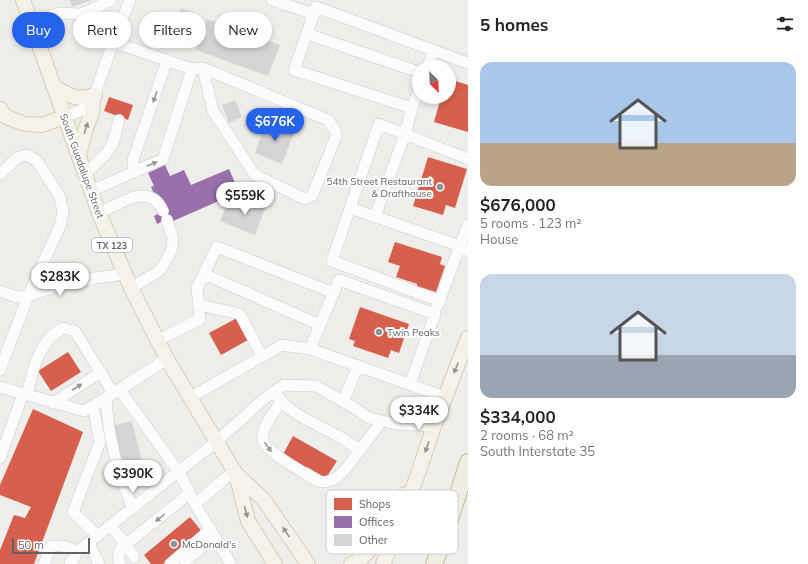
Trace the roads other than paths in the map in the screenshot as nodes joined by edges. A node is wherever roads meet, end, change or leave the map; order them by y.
1 (23, 0) edge
2 (111, 0) edge
3 (118, 0) edge
4 (272, 0) edge
5 (128, 5) edge
6 (27, 12) edge
7 (65, 13) edge
8 (314, 14) junction
9 (307, 34) junction
10 (39, 48) edge
11 (111, 48) edge
12 (131, 48) edge
13 (434, 50) junction
14 (167, 60) junction
15 (430, 60) edge
16 (468, 63) edge
17 (197, 68) junction
18 (412, 70) edge
19 (53, 86) junction
20 (94, 98) junction
21 (414, 104) edge
22 (412, 108) junction
23 (0, 109) edge
24 (64, 117) junction
25 (119, 120) dead end
26 (404, 134) junction
27 (78, 155) junction
28 (468, 159) edge
29 (134, 172) junction
30 (0, 174) edge
31 (86, 174) junction
32 (91, 191) junction
33 (350, 208) junction
34 (99, 213) junction
35 (375, 217) junction
36 (468, 226) edge
37 (464, 248) edge
38 (125, 274) junction
39 (204, 274) junction
40 (131, 288) junction
41 (0, 291) edge
42 (334, 293) junction
43 (28, 296) junction
44 (440, 301) junction
45 (199, 306) junction
46 (435, 314) junction
47 (320, 325) junction
48 (468, 338) edge
49 (157, 341) junction
50 (310, 349) junction
51 (262, 356) junction
52 (167, 359) junction
53 (358, 366) junction
54 (0, 370) edge
55 (101, 372) junction
56 (410, 384) junction
57 (0, 387) edge
58 (274, 392) junction
59 (113, 394) junction
60 (25, 395) junction
61 (445, 397) junction
62 (189, 398) junction
63 (282, 401) junction
64 (343, 401) junction
65 (53, 403) junction
66 (93, 406) junction
67 (382, 421) junction
68 (434, 426) junction
69 (216, 442) junction
70 (360, 450) junction
71 (0, 458) edge
72 (468, 462) edge
73 (179, 472) junction
74 (234, 473) junction
75 (418, 474) junction
76 (408, 490) edge
77 (412, 490) edge
78 (190, 494) junction
79 (458, 494) edge
80 (195, 504) junction
81 (133, 508) junction
82 (111, 526) junction
83 (213, 533) junction
84 (93, 539) junction
85 (78, 551) junction
86 (366, 554) edge
87 (438, 554) edge
88 (132, 556) edge
89 (305, 561) edge
90 (44, 564) edge
91 (70, 564) edge
92 (99, 564) edge
93 (121, 564) edge
94 (170, 564) edge
95 (181, 564) edge
96 (231, 564) edge
97 (275, 564) edge
98 (318, 564) edge
99 (350, 564) edge
100 (434, 564) edge

1 - 6 main road, South Guadalupe Street / TX 123
2 - 7 street
3 - 5 street
4 - 8 street
8 - 9 street
8 - 13 street
9 - 18 street
9 - 22 street
10 - 19 main road, South Guadalupe Street / TX 123
11 - 20 street
12 - 14 street
13 - 15 street
13 - 16 street
14 - 17 street
14 -> 29 street
17 - 17 street
29 -> 17 street
19 - 20 main road
19 - 24 main road, South Guadalupe Street / TX 123
20 - 24 street
27 -> 20 main road
21 - 22 street
22 - 26 street
23 - 24 main road
24 - 27 main road, South Guadalupe Street / TX 123
25 - 31 street
26 - 28 street
26 - 33 street
26 - 35 street
27 - 31 main road, South Guadalupe Street / TX 123
29 - 32 street
30 - 43 street
31 - 32 main road, South Guadalupe Street / TX 123
32 - 34 main road, South Guadalupe Street / TX 123
33 - 35 street
33 - 44 street
34 - 38 main road, South Guadalupe Street / TX 123
34 - 40 street
35 - 37 street
36 - 37 street
37 - 44 street
38 - 40 main road, South Guadalupe Street / TX 123
38 - 43 street
39 - 42 street
39 - 45 street
39 - 47 street
40 - 49 main road, South Guadalupe Street / TX 123
41 - 43 street
42 - 46 street
42 - 47 street
43 - 54 street
44 - 46 street
45 - 49 street
45 - 51 street
46 - 56 street
47 - 50 street
48 -> 61 main road
49 - 52 main road, South Guadalupe Street / TX 123
50 - 51 street
50 - 53 street
51 - 62 street
52 - 59 street
52 - 62 main road, South Guadalupe Street / TX 123
53 - 56 street
53 - 64 street
55 - 59 street
55 - 60 street
65 -> 55 street
56 - 61 street
57 - 60 street
58 - 63 street
58 - 64 street
58 - 69 street
59 - 66 street
59 - 73 street
59 - 81 street
60 - 65 street
60 - 71 street
61 - 68 main road
62 - 69 main road, South Guadalupe Street / TX 123
63 - 70 street
63 -> 70 street
64 - 67 street
65 - 66 street
66 - 84 street
67 - 68 street
67 - 70 street
68 -> 75 main road
69 - 73 street
69 - 74 main road, South Guadalupe Street / TX 123
72 - 79 highway
73 - 78 street
73 - 81 street
74 - 80 street
89 -> 74 main road, South Guadalupe Street / TX 123
74 -> 97 main road, South Guadalupe Street / TX 123
75 - 76 main road
75 - 77 main road
78 - 80 street
78 -> 88 street
80 - 83 street
81 - 82 street
82 - 84 street
82 - 88 street
83 - 94 street
83 - 95 street
83 - 96 street
84 - 85 street
84 - 92 street
85 - 90 street
85 - 91 street
86 - 99 main road
87 - 100 highway
88 - 93 street
89 - 98 main road

